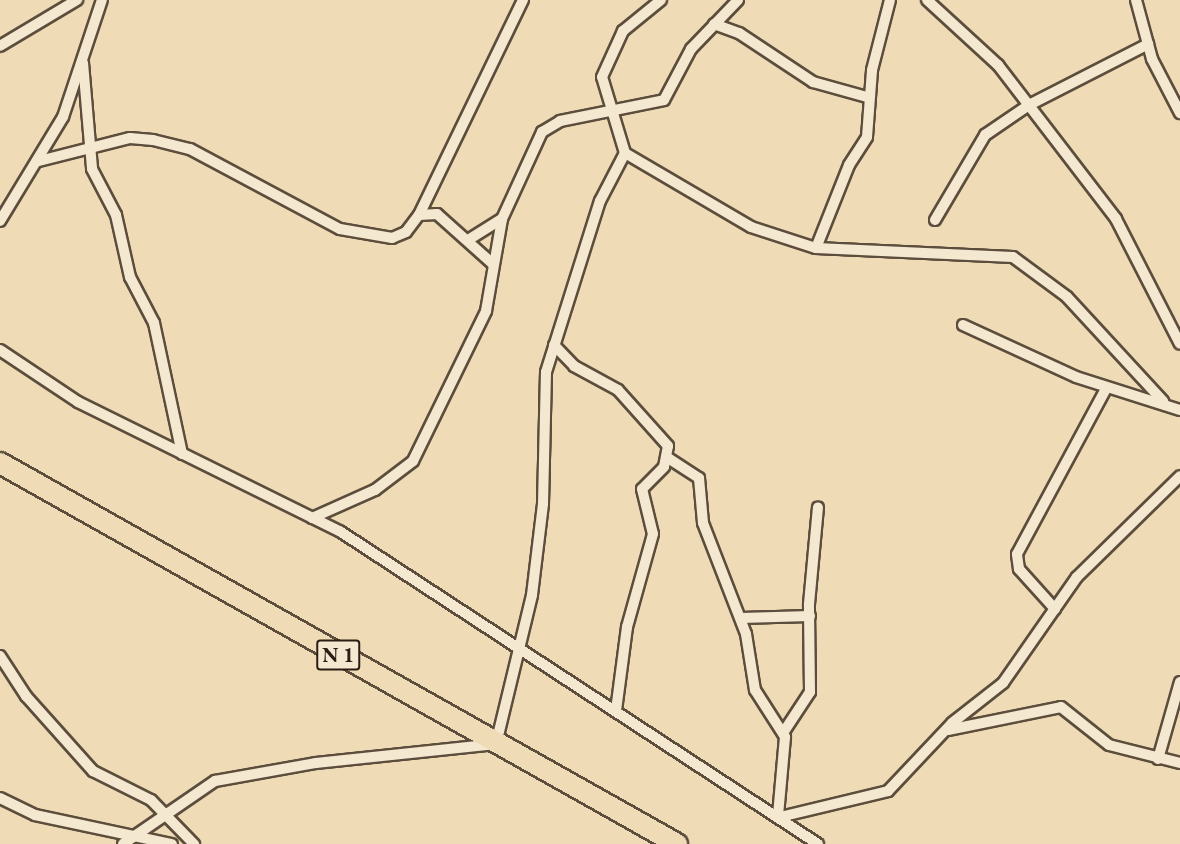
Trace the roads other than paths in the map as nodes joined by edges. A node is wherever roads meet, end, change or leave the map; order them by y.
1 (77, 0) edge
2 (102, 0) edge
3 (523, 0) edge
4 (662, 0) edge
5 (738, 0) edge
6 (890, 0) edge
7 (927, 0) edge
8 (1136, 0) edge
9 (714, 24) junction
10 (1148, 44) junction
11 (0, 46) edge
12 (83, 63) junction
13 (867, 97) junction
14 (1029, 105) junction
15 (609, 109) junction
16 (1180, 113) edge
17 (87, 147) junction
18 (625, 153) junction
19 (39, 161) junction
20 (419, 214) junction
21 (502, 219) junction
22 (935, 220) dead end
23 (0, 221) edge
24 (468, 240) junction
25 (816, 248) junction
26 (493, 264) junction
27 (963, 324) dead end
28 (1180, 344) edge
29 (554, 345) junction
30 (0, 350) edge
31 (1106, 389) junction
32 (1163, 401) junction
33 (1180, 410) edge
34 (182, 454) junction
35 (668, 458) junction
36 (0, 463) edge
37 (1180, 476) edge
38 (818, 507) dead end
39 (312, 518) junction
40 (1055, 609) junction
41 (810, 616) junction
42 (741, 618) junction
43 (523, 647) junction
44 (0, 656) edge
45 (1180, 682) edge
46 (616, 711) junction
47 (946, 730) junction
48 (783, 733) junction
49 (496, 744) junction
50 (1158, 759) junction
51 (1180, 763) edge
52 (0, 798) edge
53 (167, 816) junction
54 (779, 816) junction
55 (133, 836) junction
56 (123, 844) edge
57 (172, 844) edge
58 (194, 844) edge
59 (677, 844) edge
60 (818, 844) edge

1 - 11 street
2 - 12 street
3 - 20 street
4 - 15 street
5 - 9 street
6 - 13 street
7 - 14 street
8 - 10 street
9 - 13 street
9 - 15 street
10 - 14 street
10 - 16 street
12 - 17 street
12 - 19 street
13 - 25 street
14 - 22 street
14 - 28 street
15 - 18 street
15 - 21 street
17 - 19 street
17 - 20 street
17 - 34 street
18 - 25 street
18 - 29 street
19 - 23 street
20 - 24 street
21 - 24 street
21 - 26 street
24 - 26 street
25 - 32 street
26 - 39 street
27 - 31 street
29 - 35 street
29 - 43 street
30 - 34 street
31 - 32 street
31 - 40 street
32 - 33 street
34 - 39 street
35 - 42 street
35 - 46 street
36 - 49 highway, N 1
37 - 40 street
38 - 41 street
39 - 43 street
40 - 47 street
41 - 42 street
41 - 48 street
42 - 48 street
43 - 46 street
43 - 49 street
44 - 53 street
45 - 50 street
46 - 54 street
47 - 50 street
47 - 54 street
48 - 54 street
49 - 53 street
49 - 59 highway, N 1
50 - 51 street
52 - 55 street
53 - 55 street
53 - 58 street
54 - 60 street
55 - 56 street
55 - 57 street

